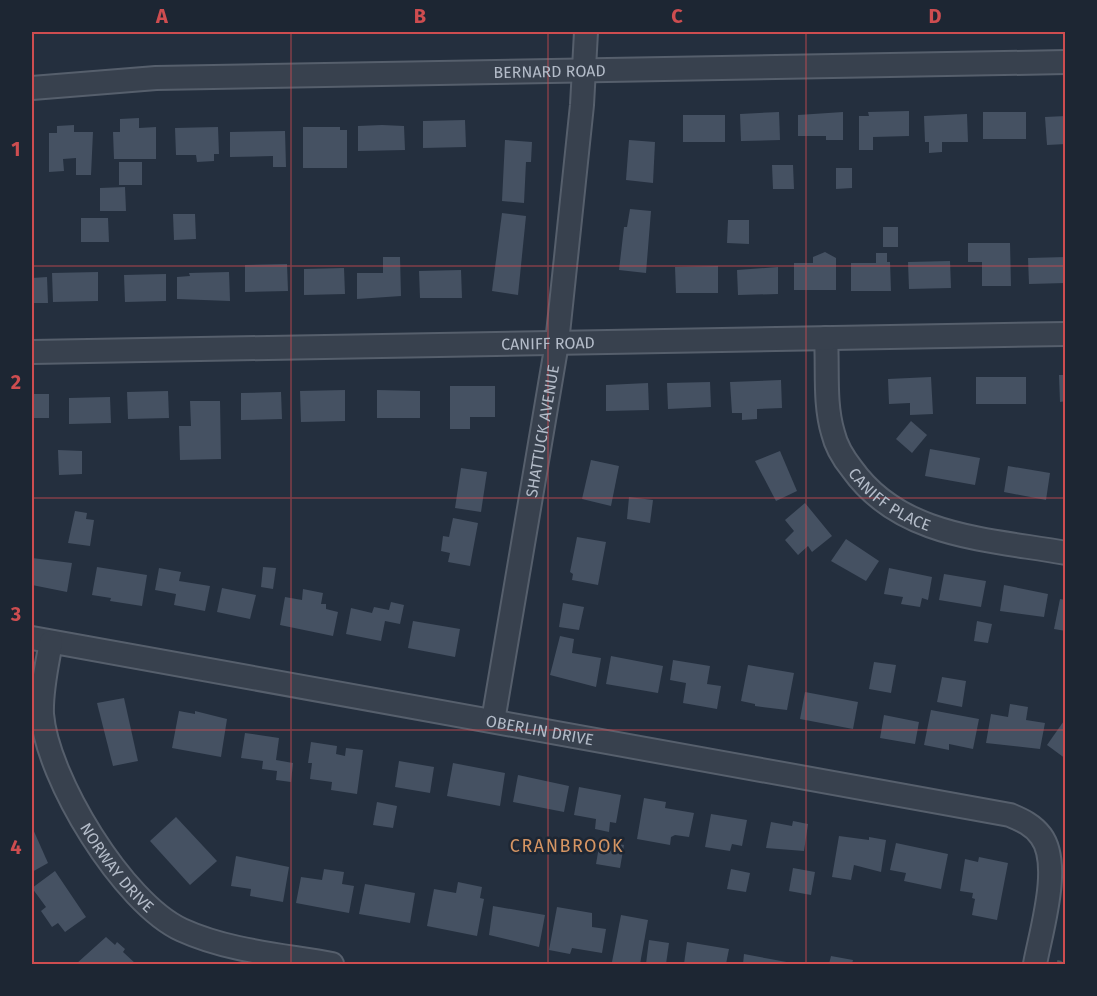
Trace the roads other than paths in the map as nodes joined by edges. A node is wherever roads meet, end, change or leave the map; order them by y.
1 (586, 32) edge
2 (1065, 63) edge
3 (585, 70) junction
4 (32, 87) edge
5 (1065, 334) edge
6 (826, 338) junction
7 (557, 342) junction
8 (32, 352) edge
9 (1065, 553) edge
10 (41, 640) edge
11 (493, 721) junction
12 (1046, 963) edge
13 (332, 964) edge

1 - 3 street, SHATTUCK AVENUE
2 - 3 street, BERNARD ROAD
3 - 4 street, BERNARD ROAD
3 - 7 street, SHATTUCK AVENUE
5 - 6 street, CANIFF ROAD
6 - 7 street, CANIFF ROAD
6 - 9 street, CANIFF PLACE
7 - 8 street, CANIFF ROAD
7 - 11 street, SHATTUCK AVENUE
10 - 11 street, OBERLIN DRIVE
10 - 13 street, NORWAY DRIVE
11 - 12 street, OBERLIN DRIVE

